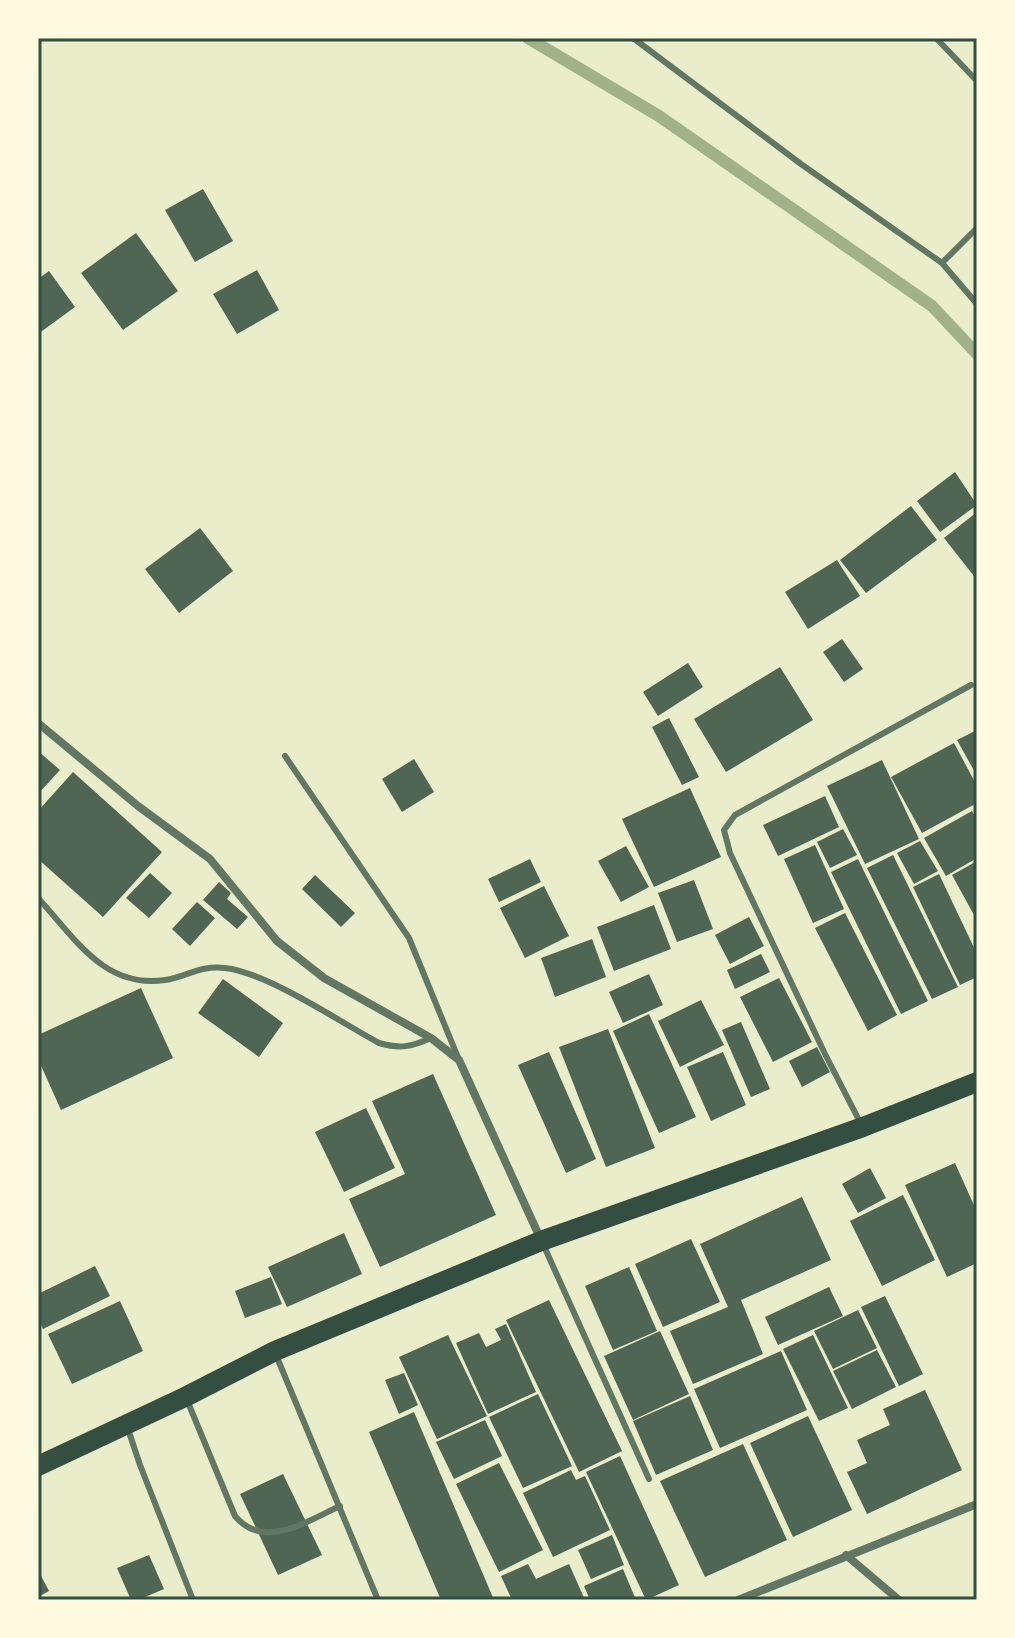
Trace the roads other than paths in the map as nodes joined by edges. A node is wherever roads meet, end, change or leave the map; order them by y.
1 (633, 38) edge
2 (936, 38) edge
3 (977, 81) edge
4 (977, 228) edge
5 (942, 263) junction
6 (977, 304) edge
7 (971, 685) dead end
8 (38, 723) edge
9 (285, 756) dead end
10 (38, 898) edge
11 (431, 1038) junction
12 (459, 1060) junction
13 (977, 1082) edge
14 (863, 1127) junction
15 (541, 1241) junction
16 (275, 1351) junction
17 (185, 1397) junction
18 (126, 1423) junction
19 (38, 1466) edge
20 (649, 1479) dead end
21 (977, 1504) edge
22 (340, 1506) junction
23 (846, 1555) junction
24 (193, 1600) edge
25 (378, 1600) edge
26 (738, 1600) edge
27 (899, 1600) edge

1 - 5 lane
2 - 3 lane
4 - 5 lane
5 - 6 lane
7 - 14 lane
8 - 11 street
9 - 12 lane
10 - 11 lane
11 - 12 street
12 - 15 street
13 - 14 main road
14 - 15 main road
15 - 16 main road
15 - 20 lane
16 - 17 main road
16 - 22 lane
17 - 18 main road
17 - 22 lane
18 - 19 main road
18 - 24 lane
21 - 23 street
22 - 25 lane
23 - 26 street
23 - 27 street

